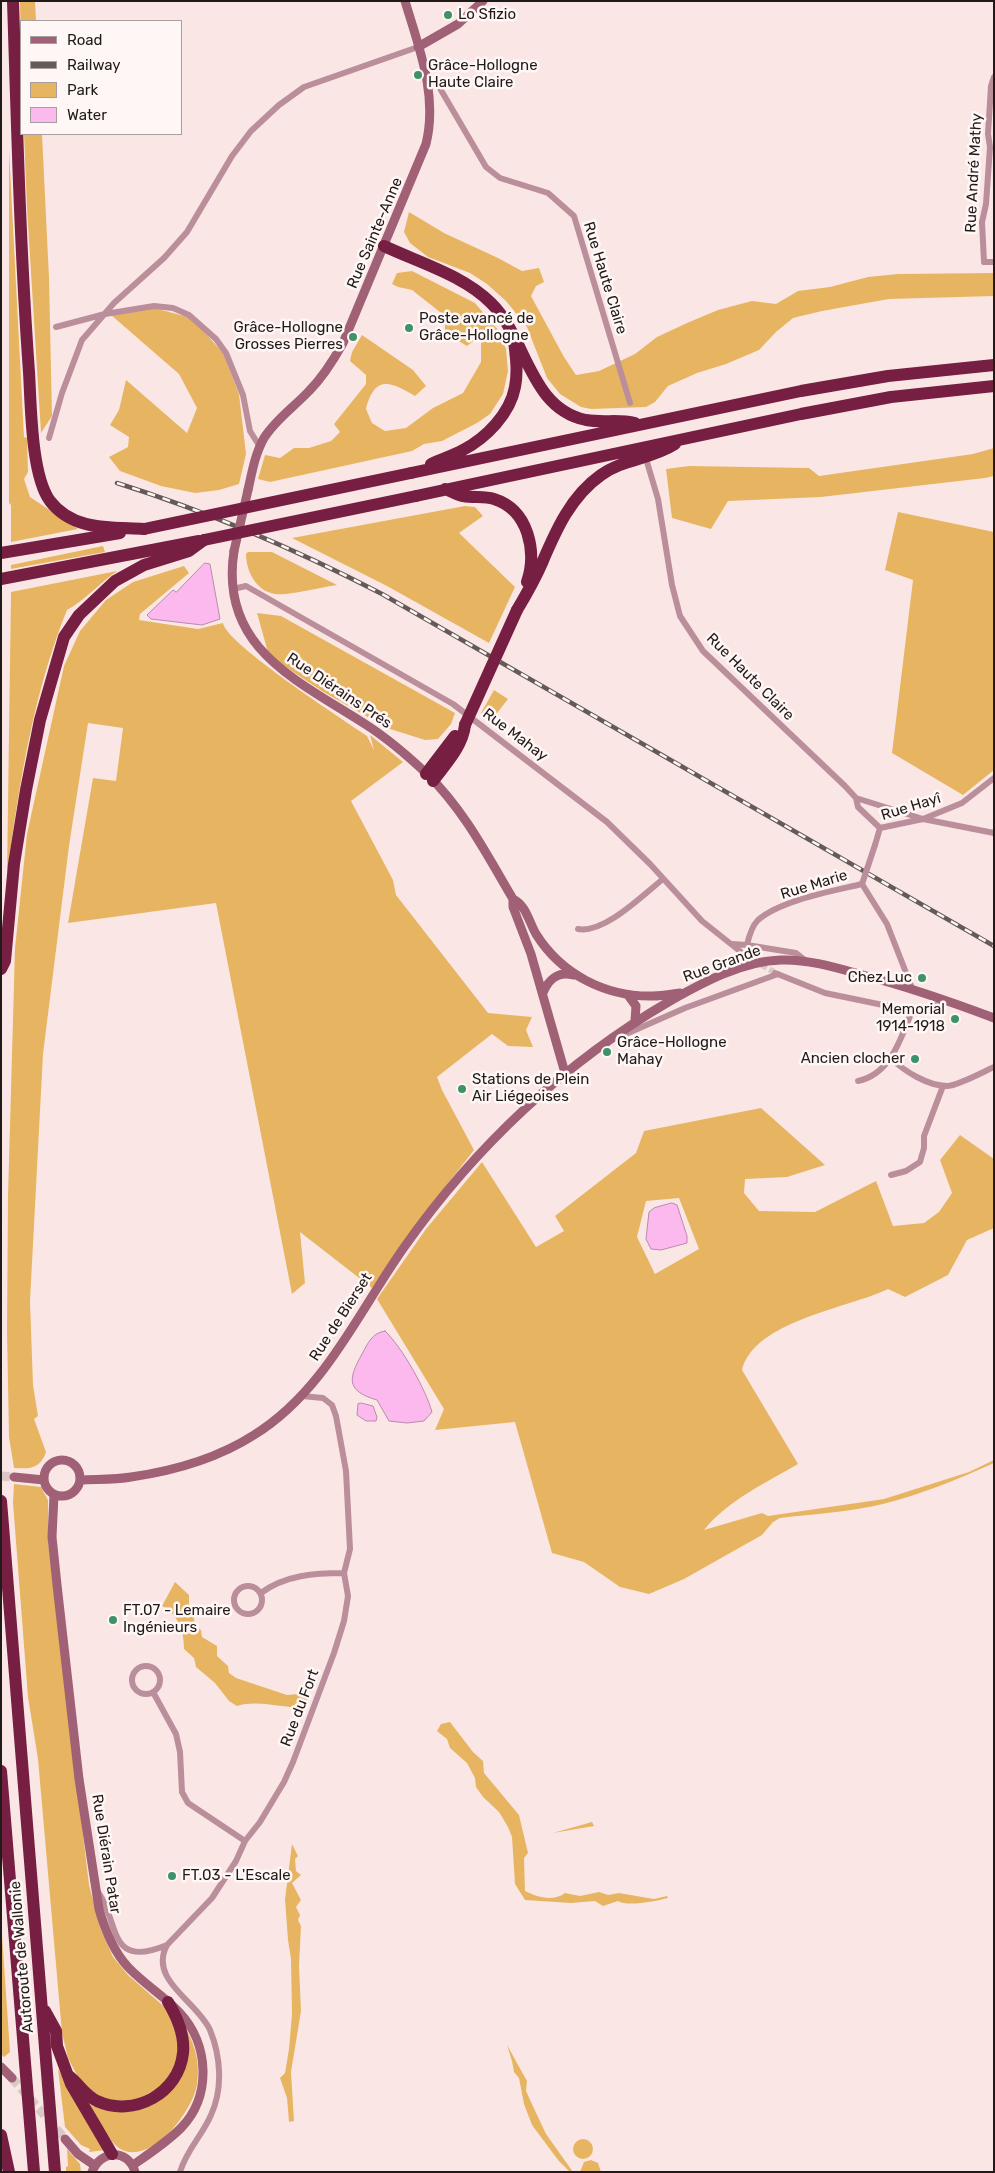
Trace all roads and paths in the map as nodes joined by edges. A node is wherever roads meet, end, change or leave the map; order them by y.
1 (13, 1) edge
2 (405, 1) edge
3 (483, 1) edge
4 (418, 47) junction
5 (994, 77) edge
6 (428, 80) junction
7 (384, 246) junction
8 (994, 262) edge
9 (105, 314) junction
10 (56, 326) dead end
11 (513, 336) junction
12 (994, 365) edge
13 (994, 386) edge
14 (630, 403) dead end
15 (643, 425) junction
16 (49, 438) dead end
17 (683, 438) junction
18 (260, 447) junction
19 (647, 462) dead end
20 (414, 473) junction
21 (445, 489) junction
22 (101, 532) junction
23 (204, 540) junction
24 (42, 547) junction
25 (1, 553) edge
26 (1, 560) edge
27 (1, 579) edge
28 (233, 589) junction
29 (518, 609) junction
30 (430, 778) junction
31 (994, 778) edge
32 (856, 798) junction
33 (923, 819) junction
34 (880, 828) junction
35 (994, 833) edge
36 (663, 879) junction
37 (862, 884) junction
38 (513, 899) junction
39 (578, 929) dead end
40 (732, 944) junction
41 (747, 944) junction
42 (746, 956) tunnel mouth
43 (806, 962) junction
44 (1, 969) edge
45 (575, 975) junction
46 (912, 988) junction
47 (683, 992) junction
48 (543, 993) junction
49 (628, 995) junction
50 (942, 999) junction
51 (912, 1011) junction
52 (994, 1018) edge
53 (635, 1022) junction
54 (606, 1042) junction
55 (892, 1059) junction
56 (994, 1067) edge
57 (565, 1073) junction
58 (858, 1081) dead end
59 (943, 1086) junction
60 (891, 1174) dead end
61 (302, 1396) junction
62 (14, 1477) tunnel mouth
63 (44, 1480) junction
64 (80, 1480) junction
65 (54, 1495) junction
66 (66, 1496) junction
67 (1, 1501) edge
68 (54, 1512) junction
69 (344, 1573) junction
70 (261, 1593) junction
71 (153, 1692) junction
72 (1, 1772) edge
73 (245, 1840) junction
74 (95, 1889) junction
75 (167, 1945) junction
76 (168, 2002) junction
77 (42, 2007) junction
78 (1, 2067) edge
79 (69, 2076) junction
80 (12, 2078) tunnel mouth
81 (1, 2135) edge
82 (65, 2139) tunnel mouth
83 (112, 2154) junction
84 (93, 2168) edge
85 (134, 2168) edge
86 (9, 2172) edge
87 (34, 2172) edge
88 (55, 2172) edge
89 (180, 2172) edge

1 - 22 highway
2 - 4 main road, Rue Sainte-Anne
3 - 4 main road
4 - 6 main road, Rue Sainte-Anne
4 - 9 street
5 - 8 street, Rue André Mathy
6 - 7 main road, Rue Sainte-Anne
6 - 14 street, Rue Haute Claire
7 - 11 highway
7 - 18 main road, Rue Sainte-Anne
9 - 10 street
9 - 16 street
9 - 18 street
11 - 15 highway
11 - 20 highway
12 - 15 highway
13 - 17 highway
15 - 20 highway
17 - 21 highway
17 - 29 highway
18 - 28 main road, Rue Diérains Prés, bridge
19 - 32 street, Rue Haute Claire
20 - 22 highway, bridge
21 - 23 highway, bridge
21 - 29 highway
22 - 24 highway
23 - 27 highway
23 - 44 highway
24 - 25 highway
24 - 26 highway
28 - 30 main road, Rue Diérains Prés
28 - 36 street, Rue Mahay
29 - 30 highway, bridge
30 - 38 main road, Rue Diérains Prés
31 - 33 street, Rue Hayî
32 - 33 street
32 - 34 street, Rue Haute Claire
33 - 34 street, Rue Hayî
33 - 35 street
34 - 37 street, Rue Hayî, bridge
36 - 39 street
36 - 40 street, Rue Mahay
37 - 41 street, Rue Marie
37 - 46 street
38 - 45 main road, Rue Diérains Prés
38 - 48 main road, Rue Diérains Prés
40 - 41 street
40 - 42 street, Rue Mahay
41 - 43 street
43 - 46 main road, Rue Grande
43 - 47 main road, Rue Grande
45 - 48 main road
45 - 49 main road, Rue Diérains Prés
46 - 50 main road, Rue Grande
47 - 49 main road, Rue Diérains Prés
47 - 53 main road, Rue Grande
48 - 57 main road, Rue Diérains Prés
49 - 53 main road
50 - 51 street
50 - 52 main road, Rue Grande
51 - 54 street
51 - 55 street
53 - 54 main road, Rue Grande
54 - 57 main road, Rue Grande
55 - 58 street
55 - 59 street
56 - 59 street
57 - 61 main road, Rue de Bierset
59 - 60 street
61 - 64 main road, Rue de Bierset
61 - 69 street, Rue du Fort
62 - 63 main road
63 - 64 main road
63 - 65 main road
64 - 66 main road
65 - 66 main road
65 - 68 main road, Rue Diérain Patar
66 - 68 main road
67 - 77 highway, Autoroute de Wallonie
68 - 74 main road, Rue Diérain Patar
69 - 70 street
69 - 73 street, Rue du Fort
70 - 70 street
71 - 71 street
71 - 73 street
72 - 87 highway, Autoroute de Wallonie
73 - 75 street, Rue du Fort
74 - 75 street
74 - 76 main road, Rue Diérain Patar
75 - 89 street
76 - 79 highway
76 - 85 main road, Rue Diérain Patar
77 - 79 highway
77 - 88 highway, Autoroute de Wallonie
78 - 80 main road
79 - 83 highway
81 - 86 highway
82 - 84 main road
83 - 84 main road
83 - 85 main road

